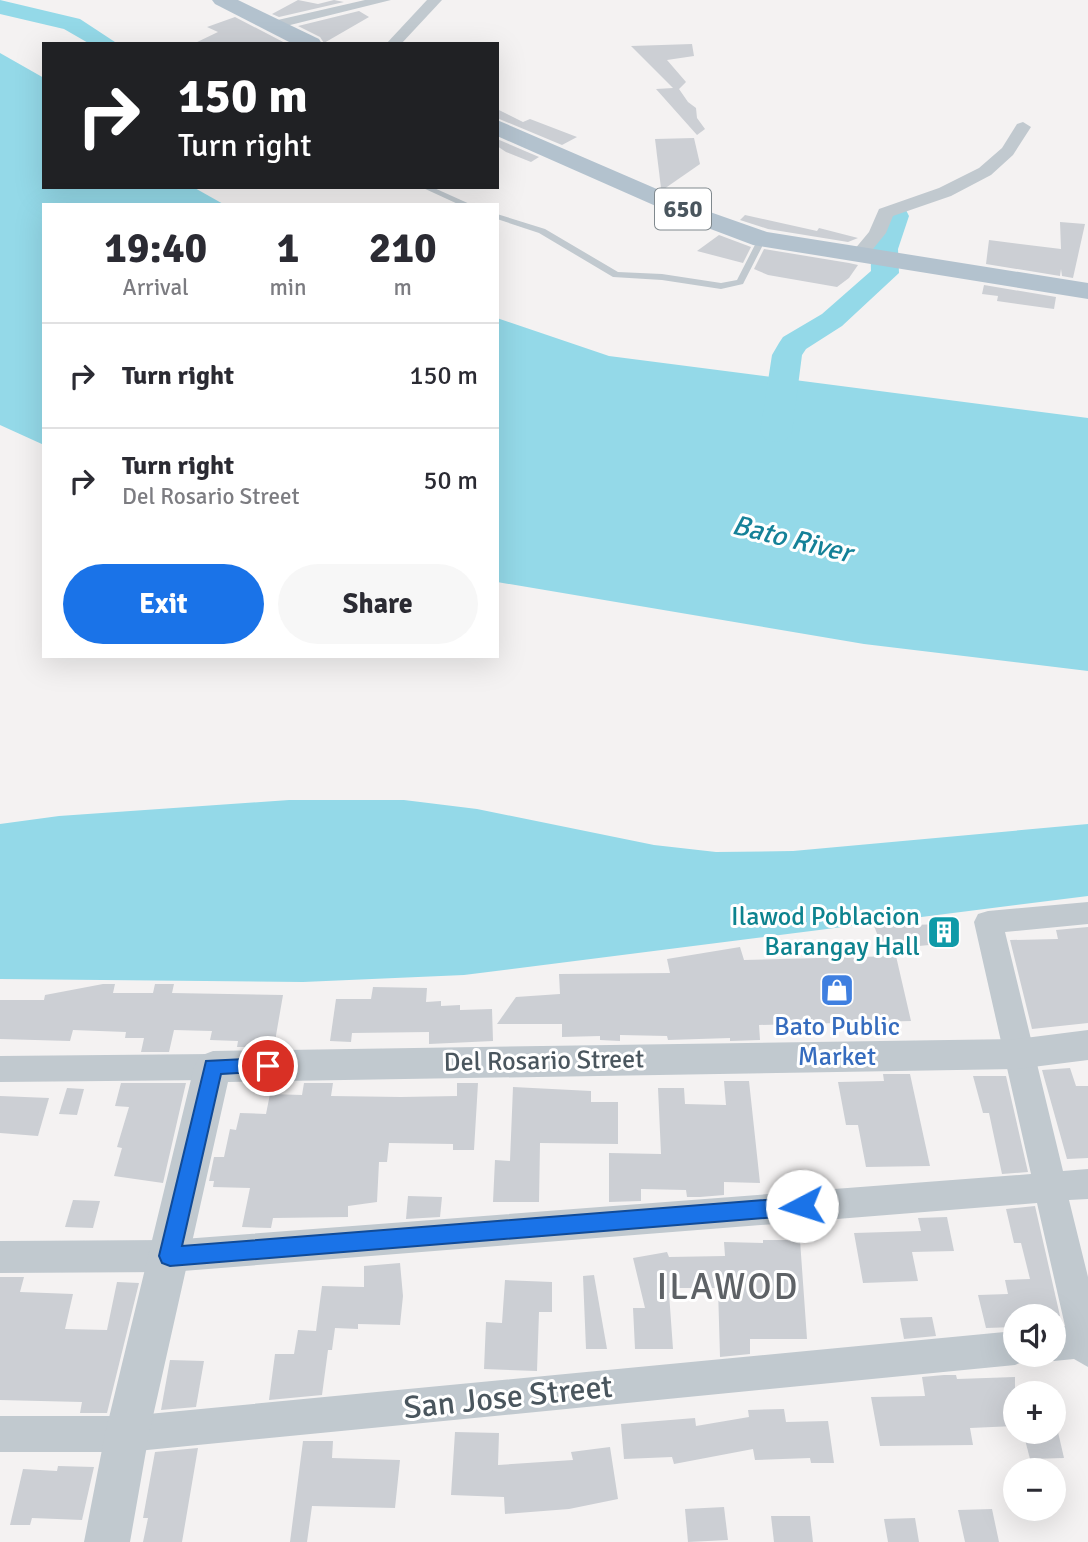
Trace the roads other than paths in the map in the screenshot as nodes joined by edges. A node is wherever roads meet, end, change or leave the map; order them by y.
1 (222, 0) edge
2 (384, 0) edge
3 (435, 0) edge
4 (274, 25) junction
5 (307, 42) edge
6 (395, 42) edge
7 (1023, 127) dead end
8 (499, 128) edge
9 (430, 189) edge
10 (463, 203) edge
11 (499, 217) edge
12 (762, 239) junction
13 (878, 259) junction
14 (1088, 291) edge
15 (1088, 913) edge
16 (1088, 1045) edge
17 (1017, 1054) junction
18 (213, 1067) junction
19 (0, 1069) edge
20 (1088, 1184) edge
21 (1049, 1186) junction
22 (170, 1256) junction
23 (0, 1258) edge
24 (1079, 1344) edge
25 (1003, 1349) edge
26 (0, 1434) edge
27 (127, 1434) junction
28 (107, 1542) edge

1 - 4 main road
2 - 4 street
3 - 6 street
4 - 5 main road
7 - 13 street
8 - 12 main road, 650
9 - 10 lane
11 - 12 lane
12 - 13 main road, 650
13 - 14 main road, 650
15 - 17 street
16 - 17 street, Del Rosario Street
17 - 18 street, Del Rosario Street
17 - 21 street
18 - 19 street, Del Rosario Street
18 - 22 street
20 - 21 street
21 - 22 street
21 - 24 street
22 - 23 street
22 - 27 street
25 - 27 street, San Jose Street
26 - 27 street, San Jose Street
27 - 28 street

